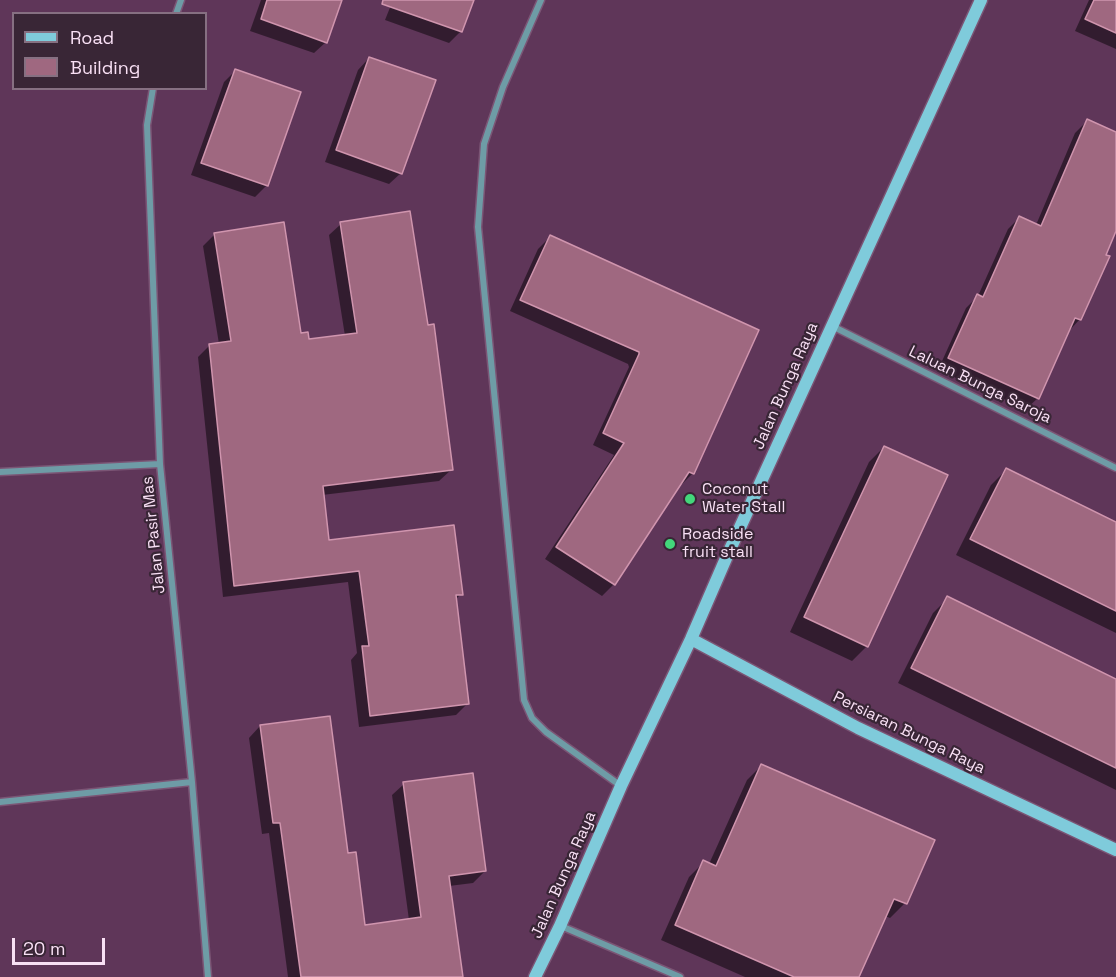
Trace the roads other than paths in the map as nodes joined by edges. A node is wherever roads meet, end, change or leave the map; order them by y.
1 (541, 0) edge
2 (981, 0) edge
3 (153, 90) edge
4 (831, 326) junction
5 (160, 464) junction
6 (1116, 468) edge
7 (0, 472) edge
8 (691, 639) junction
9 (192, 782) junction
10 (621, 786) junction
11 (0, 802) edge
12 (1116, 850) edge
13 (560, 926) junction
14 (208, 977) edge
15 (535, 977) edge
16 (680, 977) edge

1 - 10 street
2 - 4 main road, Jalan Bunga Raya
3 - 5 street, Jalan Pasir Mas
4 - 6 street, Laluan Bunga Saroja
4 - 8 main road, Jalan Bunga Raya
5 - 7 street
5 - 9 street, Jalan Pasir Mas
8 - 10 main road, Jalan Bunga Raya
8 - 12 main road, Persiaran Bunga Raya
9 - 11 street
9 - 14 street, Jalan Pasir Mas
10 - 13 main road, Jalan Bunga Raya
13 - 15 main road, Jalan Bunga Raya
13 - 16 street

